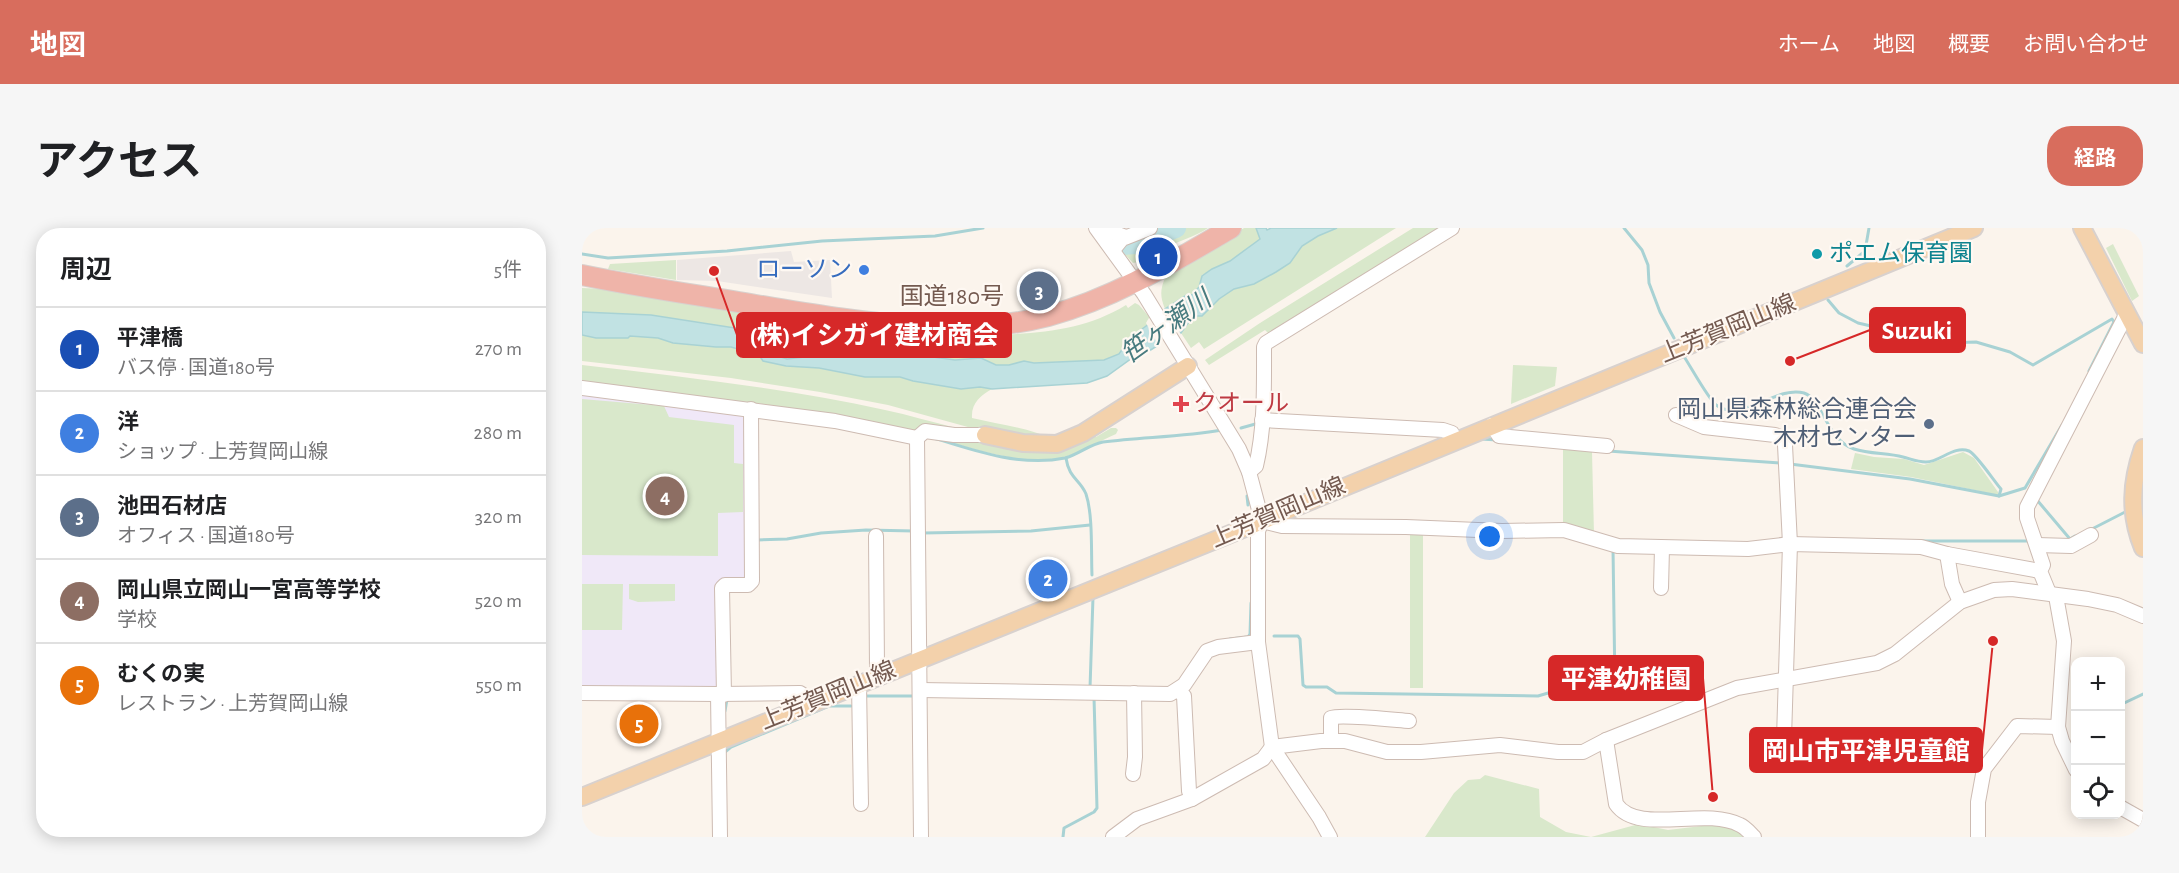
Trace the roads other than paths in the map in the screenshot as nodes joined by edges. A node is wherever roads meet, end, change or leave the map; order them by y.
1 (1096, 228) edge
2 (1108, 228) edge
3 (1150, 228) edge
4 (1232, 228) edge
5 (1452, 228) edge
6 (1974, 228) edge
7 (2082, 228) edge
8 (1119, 244) junction
9 (585, 276) edge
10 (1135, 282) junction
11 (2128, 316) junction
12 (2143, 345) edge
13 (1188, 365) junction
14 (582, 388) edge
15 (752, 409) junction
16 (1676, 415) dead end
17 (1262, 423) junction
18 (1492, 425) junction
19 (920, 435) junction
20 (985, 435) joint
21 (1455, 441) junction
22 (1607, 447) dead end
23 (2143, 448) edge
24 (1249, 472) junction
25 (2135, 509) edge
26 (1262, 521) junction
27 (2091, 535) dead end
28 (876, 536) dead end
29 (1790, 541) junction
30 (2036, 542) junction
31 (1662, 548) junction
32 (2143, 549) edge
33 (1947, 554) junction
34 (2040, 571) junction
35 (1661, 588) dead end
36 (2053, 594) junction
37 (1960, 602) junction
38 (2142, 615) edge
39 (1257, 642) junction
40 (920, 660) junction
41 (880, 675) junction
42 (1785, 678) junction
43 (859, 684) junction
44 (582, 693) edge
45 (920, 693) junction
46 (1181, 693) junction
47 (720, 697) junction
48 (1134, 697) junction
49 (808, 704) junction
50 (1409, 721) dead end
51 (2058, 727) junction
52 (1784, 738) dead end
53 (720, 740) junction
54 (1606, 740) junction
55 (1331, 741) junction
56 (1272, 747) junction
57 (2074, 765) edge
58 (1133, 774) dead end
59 (582, 797) edge
60 (1192, 799) junction
61 (861, 804) dead end
62 (2125, 809) edge
63 (2143, 820) edge
64 (720, 837) edge
65 (921, 837) edge
66 (1113, 837) edge
67 (1330, 837) edge
68 (1754, 837) edge
69 (1978, 837) edge

1 - 8 street
2 - 8 street
3 - 8 street
4 - 10 highway, 国道180号
5 - 17 street
6 - 18 main road, 上芳賀岡山線
7 - 11 main road
8 - 10 street
9 - 10 highway, 国道180号
10 - 13 street
11 - 12 main road
11 - 30 street
13 - 20 main road
13 - 24 street
14 - 15 street
15 - 19 street
15 - 47 street
16 - 29 street
17 - 21 street
17 - 24 street
18 - 21 main road, 上芳賀岡山線
18 - 22 street
19 - 20 street
19 - 40 street
21 - 26 main road, 上芳賀岡山線
23 - 25 main road
24 - 26 street
25 - 32 main road
26 - 31 street
26 - 39 street
26 - 40 main road, 上芳賀岡山線
27 - 30 street
28 - 41 street
29 - 31 street
29 - 33 street
29 - 42 street
30 - 34 street
31 - 35 street
33 - 34 street
33 - 37 street
34 - 36 street
36 - 37 street
36 - 38 street
36 - 51 street
37 - 42 street
39 - 46 street
39 - 56 street
40 - 41 main road, 上芳賀岡山線
40 - 45 street
41 - 43 main road, 上芳賀岡山線
42 - 52 street
42 - 54 street
43 - 49 main road, 上芳賀岡山線
43 - 61 street
44 - 47 street
45 - 48 street
45 - 65 street
46 - 48 street
46 - 60 street
47 - 49 street
47 - 53 street
48 - 58 street
49 - 53 main road, 上芳賀岡山線
50 - 55 street
51 - 57 street
51 - 69 street
53 - 59 main road, 上芳賀岡山線
53 - 64 street
54 - 55 street
54 - 68 street
55 - 56 street
56 - 60 street
56 - 67 street
60 - 66 street
62 - 63 street

